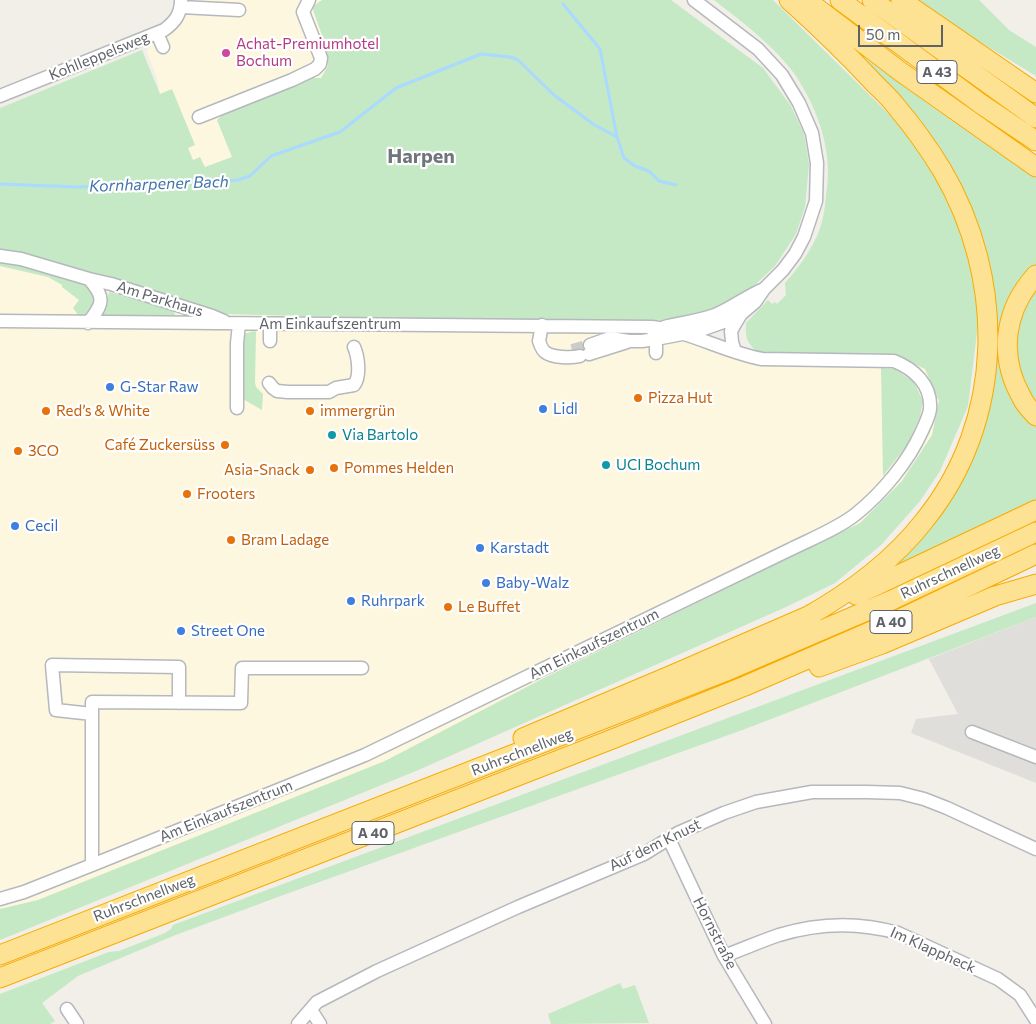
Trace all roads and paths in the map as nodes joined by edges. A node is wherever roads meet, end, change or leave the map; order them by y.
1 (309, 0) edge
2 (694, 0) edge
3 (789, 0) edge
4 (806, 0) edge
5 (840, 0) edge
6 (872, 0) edge
7 (901, 0) edge
8 (181, 4) edge
9 (239, 10) dead end
10 (157, 33) junction
11 (163, 47) dead end
12 (1034, 91) edge
13 (0, 96) edge
14 (199, 117) dead end
15 (1036, 118) edge
16 (1036, 140) edge
17 (1036, 167) edge
18 (0, 256) edge
19 (1036, 275) edge
20 (89, 279) junction
21 (769, 288) junction
22 (729, 319) junction
23 (0, 322) edge
24 (88, 323) junction
25 (234, 324) junction
26 (270, 324) junction
27 (542, 325) junction
28 (656, 331) junction
29 (685, 334) junction
30 (270, 341) dead end
31 (354, 346) dead end
32 (735, 352) junction
33 (656, 353) dead end
34 (270, 383) dead end
35 (237, 408) dead end
36 (1036, 416) edge
37 (1036, 510) edge
38 (1036, 532) edge
39 (1036, 554) edge
40 (1036, 576) edge
41 (1036, 584) edge
42 (977, 604) junction
43 (803, 619) junction
44 (362, 668) dead end
45 (745, 686) junction
46 (179, 702) junction
47 (92, 714) junction
48 (972, 732) dead end
49 (1036, 757) edge
50 (384, 805) junction
51 (669, 839) junction
52 (1036, 849) edge
53 (92, 865) junction
54 (0, 899) edge
55 (0, 955) edge
56 (724, 956) junction
57 (0, 978) edge
58 (67, 1009) dead end
59 (310, 1010) junction
60 (1036, 1020) edge
61 (78, 1024) edge
62 (298, 1024) edge
63 (320, 1024) edge
64 (766, 1024) edge

1 - 14 street
2 - 21 street, Am Einkaufszentrum
3 - 43 highway
4 - 17 highway
5 - 16 highway, A 43
6 - 15 highway, A 43
7 - 12 highway
8 - 9 street
8 - 10 street, Kohlleppelsweg
10 - 11 street
10 - 13 street, Kohlleppelsweg
18 - 20 street, Am Parkhaus
19 - 36 highway
20 - 24 street, Am Parkhaus
20 - 25 street, Am Parkhaus
21 - 22 street, Am Einkaufszentrum
21 - 22 street, Am Einkaufszentrum
22 - 28 street, Am Einkaufszentrum
22 - 29 street
22 - 32 street
23 - 24 street, Am Einkaufszentrum
24 - 25 street, Am Einkaufszentrum
25 - 26 street, Am Einkaufszentrum
25 - 35 street
26 - 27 street, Am Einkaufszentrum
26 - 30 street
27 - 28 street, Am Einkaufszentrum
27 - 28 street
28 - 29 street, Am Einkaufszentrum
28 - 33 street
29 - 32 street, Am Einkaufszentrum
31 - 34 street
32 - 53 street, Am Einkaufszentrum
37 - 43 highway
38 - 50 highway, Ruhrschnellweg / A 40
39 - 45 highway, Ruhrschnellweg / A 40
40 - 42 highway
41 - 42 highway
42 - 45 highway
43 - 50 highway
44 - 46 street
45 - 57 highway, Ruhrschnellweg / A 40
46 - 47 street
46 - 47 street
47 - 53 street
48 - 49 street
50 - 55 highway, Ruhrschnellweg / A 40
51 - 52 street, Auf dem Knust
51 - 56 street, Hornstraße
51 - 59 street, Auf dem Knust
53 - 54 street, Am Einkaufszentrum
56 - 60 street, Im Klappheck
56 - 64 street, Hornstraße
58 - 61 street
59 - 62 street, Auf dem Knust
59 - 63 street

